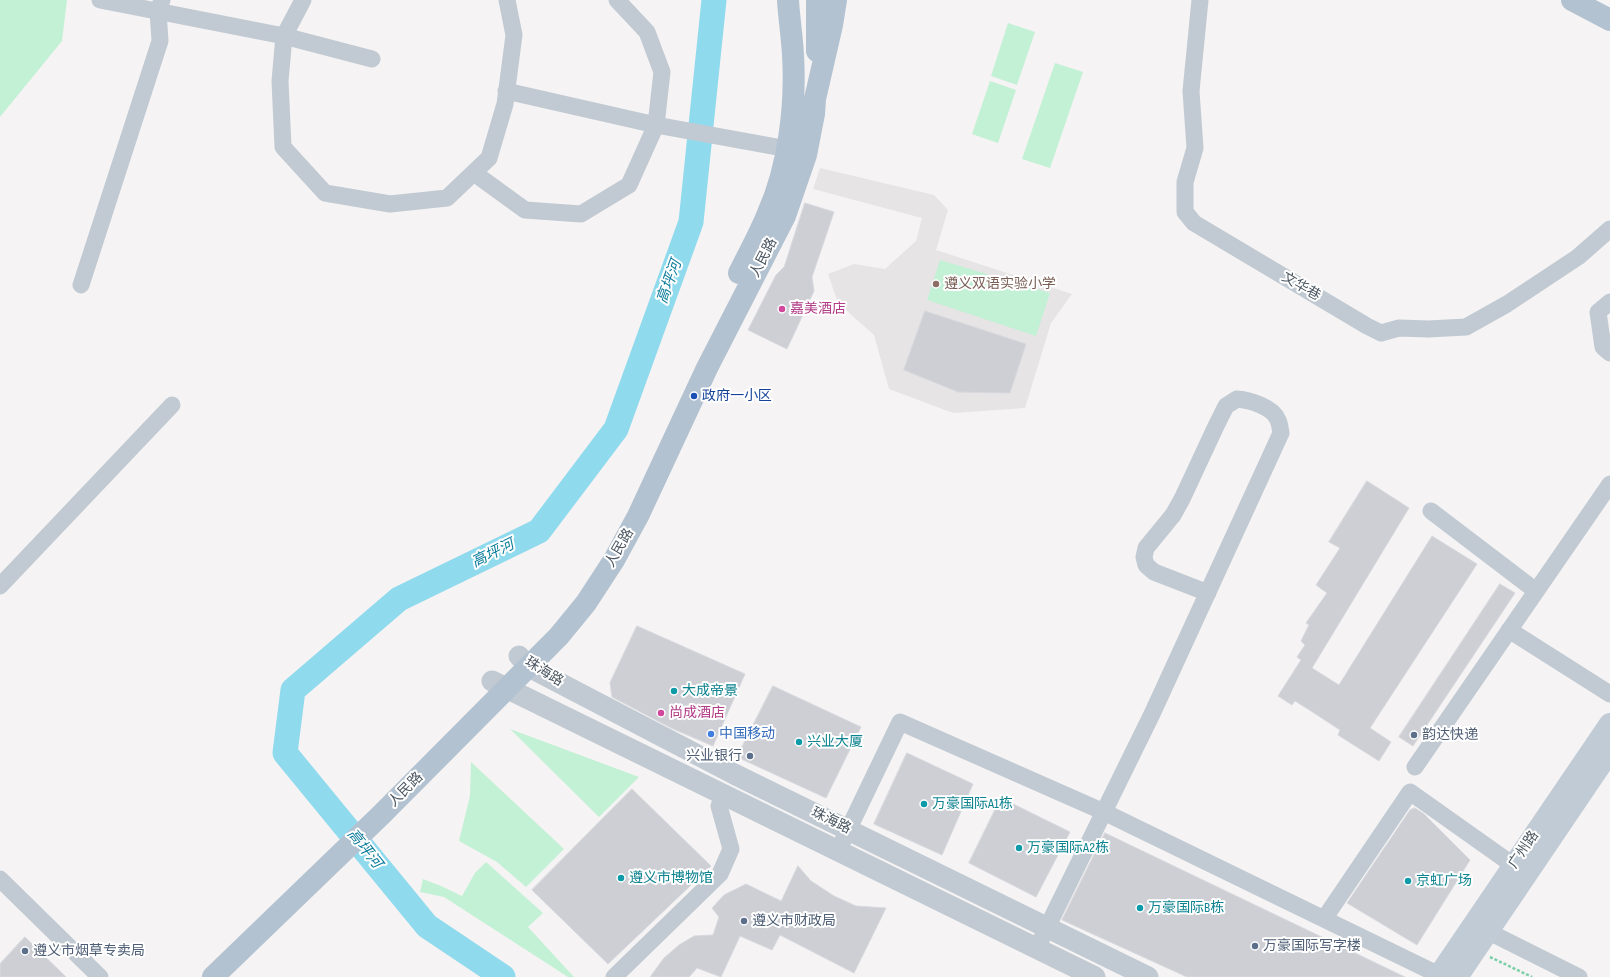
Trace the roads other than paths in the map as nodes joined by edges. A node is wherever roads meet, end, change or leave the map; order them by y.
1 (100, 0) edge
2 (302, 0) edge
3 (507, 0) edge
4 (617, 0) edge
5 (788, 0) edge
6 (799, 0) edge
7 (817, 0) edge
8 (836, 0) edge
9 (1200, 0) edge
10 (1572, 0) edge
11 (160, 6) edge
12 (1610, 20) edge
13 (284, 36) junction
14 (372, 60) dead end
15 (506, 91) junction
16 (815, 99) junction
17 (792, 106) junction
18 (656, 125) junction
19 (797, 152) junction
20 (474, 173) junction
21 (1610, 229) edge
22 (81, 284) dead end
23 (1610, 302) edge
24 (1610, 353) edge
25 (172, 404) dead end
26 (1610, 484) edge
27 (1431, 511) dead end
28 (0, 586) edge
29 (1536, 591) junction
30 (1208, 593) junction
31 (1509, 630) junction
32 (524, 661) junction
33 (499, 685) junction
34 (1610, 694) edge
35 (1610, 724) edge
36 (1610, 751) edge
37 (1415, 767) dead end
38 (724, 795) junction
39 (1104, 812) junction
40 (848, 830) junction
41 (838, 851) junction
42 (321, 864) junction
43 (1513, 866) junction
44 (0, 879) edge
45 (1324, 919) junction
46 (1047, 928) junction
47 (1488, 931) junction
48 (1037, 948) junction
49 (1444, 976) edge
50 (100, 977) edge
51 (199, 977) edge
52 (213, 977) edge
53 (614, 977) edge
54 (1096, 977) edge
55 (1148, 977) edge
56 (1579, 977) edge

1 - 11 street
2 - 13 street
3 - 15 street
4 - 18 street
5 - 17 main road, 人民路
6 - 17 main road
7 - 16 main road
8 - 16 main road, 人民路
9 - 21 street, 文华巷
10 - 12 main road
11 - 13 street
11 - 22 street
13 - 14 street
13 - 20 street
15 - 18 street
15 - 20 street
16 - 19 main road, 人民路
17 - 19 main road, 人民路
18 - 19 street
18 - 20 street
19 - 32 main road, 人民路
23 - 24 street
25 - 28 street
26 - 29 street
27 - 29 street
29 - 31 street
30 - 30 street
30 - 39 street
31 - 34 street
31 - 37 street
32 - 33 main road, 人民路
32 - 40 street, 珠海路
33 - 38 street, 珠海路
33 - 42 main road, 人民路
35 - 43 main road, 广州路
36 - 47 main road, 广州路
38 - 41 street, 珠海路
38 - 53 street
39 - 40 street
39 - 45 street
39 - 46 street
40 - 41 street
40 - 46 street, 珠海路
41 - 48 street, 珠海路
42 - 51 main road, 人民路
42 - 52 main road, 人民路
43 - 45 street
43 - 49 main road, 广州路
44 - 50 street
45 - 49 street
46 - 48 street
46 - 55 street, 珠海路
47 - 49 main road, 广州路
47 - 56 street
48 - 54 street, 珠海路

